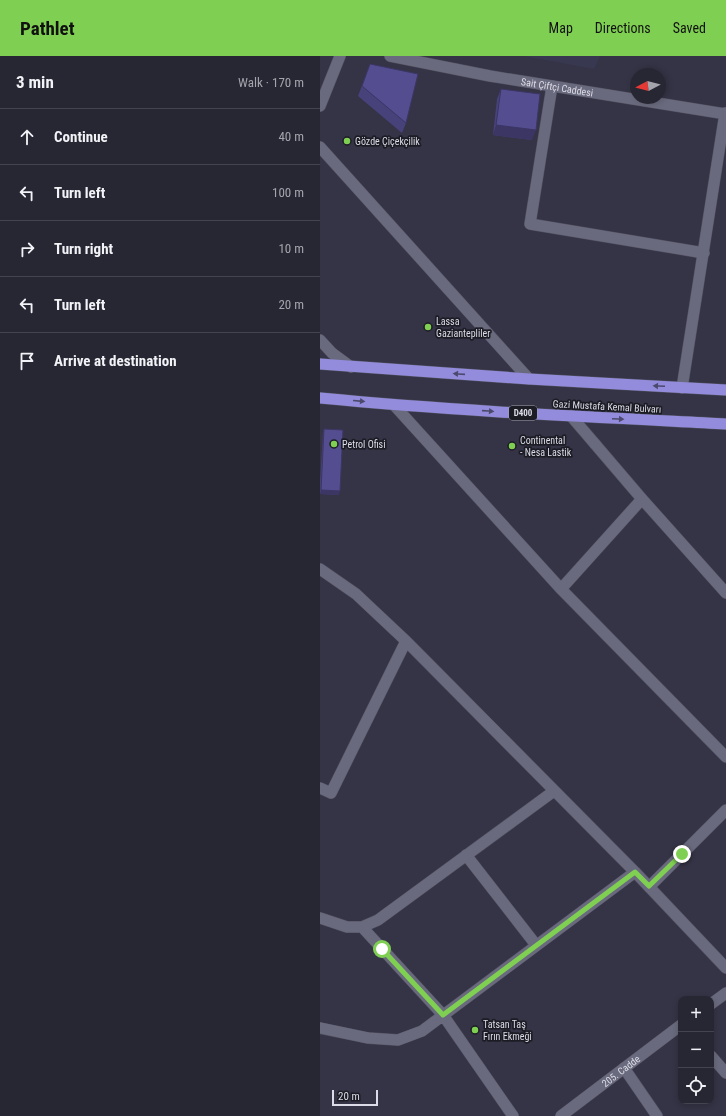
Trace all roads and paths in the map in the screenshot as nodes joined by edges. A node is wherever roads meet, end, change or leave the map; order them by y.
1 (340, 56) edge
2 (390, 56) edge
3 (552, 86) junction
4 (320, 106) edge
5 (726, 113) edge
6 (320, 147) edge
7 (704, 253) junction
8 (320, 340) edge
9 (320, 364) edge
10 (352, 367) junction
11 (529, 379) junction
12 (682, 388) junction
13 (726, 390) edge
14 (320, 398) edge
15 (394, 405) junction
16 (571, 416) junction
17 (726, 424) edge
18 (642, 499) junction
19 (320, 569) edge
20 (561, 589) junction
21 (726, 593) edge
22 (406, 641) junction
23 (726, 756) edge
24 (320, 788) edge
25 (554, 791) junction
26 (726, 810) edge
27 (466, 855) junction
28 (635, 872) junction
29 (649, 886) junction
30 (320, 918) edge
31 (362, 927) junction
32 (536, 945) junction
33 (726, 968) edge
34 (726, 993) edge
35 (714, 1002) edge
36 (443, 1015) junction
37 (678, 1027) edge
38 (320, 1028) edge
39 (714, 1059) edge
40 (624, 1068) junction
41 (726, 1073) edge
42 (514, 1116) edge
43 (561, 1116) edge
44 (657, 1116) edge

1 - 4 street
2 - 3 street, Sait Çiftçi Caddesi
3 - 5 street, Sait Çiftçi Caddesi
3 - 7 street
5 - 7 street
6 - 11 street
7 - 12 street
8 - 10 street
9 - 10 highway
11 -> 10 highway
12 -> 11 highway
12 - 13 highway
14 -> 15 highway, Gazi Mustafa Kemal Bulvarı / D400
15 -> 16 highway, Gazi Mustafa Kemal Bulvarı / D400
15 - 20 street
16 -> 17 highway, Gazi Mustafa Kemal Bulvarı / D400
16 - 18 street
18 - 20 street
18 - 21 street
19 - 22 street
20 - 23 street
22 - 24 street
22 - 25 street
25 - 27 street
25 - 28 street
26 - 29 street
27 - 31 street
27 - 32 street
28 - 29 street
28 - 32 street
29 - 33 street
30 - 31 street
31 - 36 street
32 - 36 street
34 - 35 street
36 - 38 street
36 - 42 street
37 - 40 street, 205. Cadde
39 - 41 street
40 - 43 street, 205. Cadde
40 - 44 street

